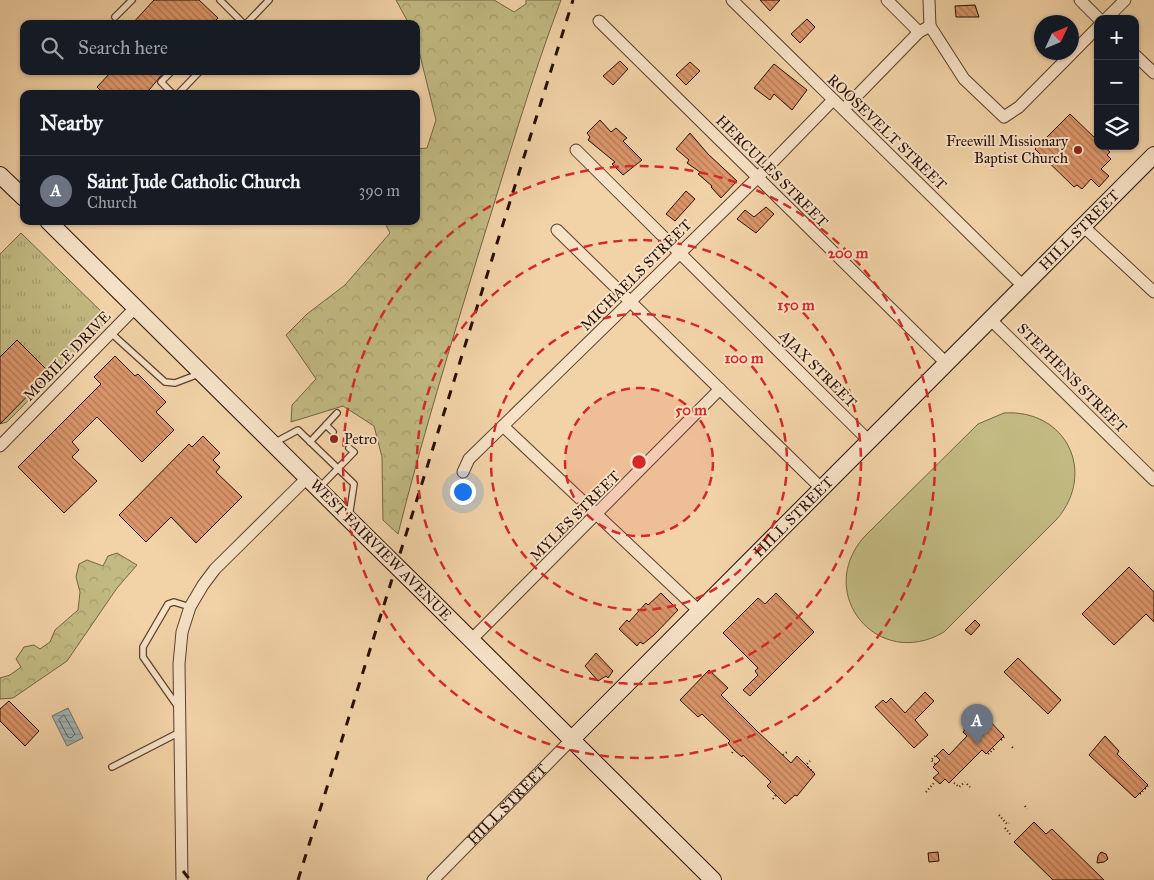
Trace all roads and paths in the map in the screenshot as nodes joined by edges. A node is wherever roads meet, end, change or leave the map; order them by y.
1 (132, 0) edge
2 (220, 0) edge
3 (269, 0) edge
4 (732, 0) edge
5 (887, 0) edge
6 (929, 0) edge
7 (1080, 0) edge
8 (1125, 0) edge
9 (1095, 15) edge
10 (1110, 15) edge
11 (115, 18) dead end
12 (241, 20) edge
13 (249, 20) edge
14 (599, 21) dead end
15 (930, 26) junction
16 (1094, 31) edge
17 (919, 32) junction
18 (1139, 59) edge
19 (1154, 73) edge
20 (168, 75) edge
21 (196, 75) edge
22 (169, 90) edge
23 (182, 90) edge
24 (833, 100) junction
25 (844, 109) junction
26 (576, 150) dead end
27 (1154, 155) edge
28 (0, 175) edge
29 (758, 177) junction
30 (20, 194) edge
31 (53, 225) edge
32 (1083, 226) junction
33 (557, 230) dead end
34 (680, 253) junction
35 (1023, 286) junction
36 (1154, 292) edge
37 (630, 302) junction
38 (135, 308) junction
39 (990, 319) junction
40 (112, 333) junction
41 (946, 363) junction
42 (201, 373) junction
43 (720, 390) junction
44 (337, 413) dead end
45 (326, 425) junction
46 (503, 426) junction
47 (333, 432) dead end
48 (868, 440) junction
49 (1, 442) edge
50 (310, 442) junction
51 (272, 443) junction
52 (349, 448) dead end
53 (338, 469) junction
54 (463, 472) dead end
55 (1154, 480) edge
56 (313, 483) junction
57 (821, 488) junction
58 (598, 515) junction
59 (349, 519) junction
60 (190, 607) junction
61 (699, 611) junction
62 (471, 640) junction
63 (180, 710) junction
64 (971, 723) dead end
65 (964, 730) dead end
66 (180, 732) junction
67 (1006, 735) dead end
68 (571, 740) junction
69 (1001, 740) dead end
70 (996, 746) dead end
71 (787, 752) dead end
72 (988, 754) dead end
73 (784, 755) dead end
74 (936, 755) dead end
75 (810, 761) dead end
76 (935, 764) dead end
77 (112, 767) dead end
78 (814, 773) dead end
79 (965, 782) dead end
80 (954, 783) dead end
81 (934, 784) dead end
82 (967, 784) dead end
83 (1148, 786) dead end
84 (970, 787) dead end
85 (926, 792) dead end
86 (1140, 794) dead end
87 (776, 795) dead end
88 (773, 799) dead end
89 (1025, 806) dead end
90 (1027, 809) dead end
91 (999, 815) dead end
92 (1010, 823) dead end
93 (1005, 828) dead end
94 (1010, 834) dead end
95 (182, 880) edge
96 (433, 880) edge
97 (713, 880) edge

1 - 11 lane
2 - 12 lane
3 - 13 lane
4 - 24 street, ROOSEVELT STREET
5 - 17 street
6 - 15 street
7 - 9 street
8 - 10 street
14 - 29 street, HERCULES STREET
15 - 16 street
15 - 17 street
17 - 25 street
18 - 19 street
20 - 22 lane
21 - 23 lane
24 - 25 street, ROOSEVELT STREET
24 - 29 street, MICHAELS STREET
25 - 35 street, ROOSEVELT STREET
26 - 34 street, AJAX STREET
27 - 32 main road, HILL STREET
28 - 30 main road
29 - 34 street, MICHAELS STREET
29 - 41 street, HERCULES STREET
31 - 38 main road, WEST FAIRVIEW AVENUE
32 - 35 main road, HILL STREET
32 - 36 street
33 - 37 street
34 - 37 street, MICHAELS STREET
34 - 48 street, AJAX STREET
35 - 39 main road, HILL STREET
37 - 43 street
37 - 46 street, MICHAELS STREET
38 - 40 street, MOBILE DRIVE
38 - 42 main road, WEST FAIRVIEW AVENUE
39 - 41 main road, HILL STREET
39 - 55 street, STEPHENS STREET
40 - 42 lane
40 - 49 street, MOBILE DRIVE
41 - 48 main road, HILL STREET
42 - 51 main road, WEST FAIRVIEW AVENUE
43 - 57 street
43 - 58 street, MYLES STREET
44 - 45 lane
45 - 47 lane
45 - 50 lane
46 - 54 street, MICHAELS STREET
46 - 58 street
48 - 57 main road, HILL STREET
50 - 51 lane
50 - 53 lane
51 - 56 main road, WEST FAIRVIEW AVENUE
52 - 53 lane
53 - 56 lane
53 - 59 lane
56 - 59 main road, WEST FAIRVIEW AVENUE
56 - 60 street
57 - 61 main road, HILL STREET
58 - 61 street
58 - 62 street, MYLES STREET
59 - 62 main road, WEST FAIRVIEW AVENUE, bridge
60 - 63 street
60 - 63 lane
61 - 68 main road, HILL STREET
62 - 68 main road, WEST FAIRVIEW AVENUE
63 - 66 street
64 - 65 path
66 - 77 lane
66 - 95 street
67 - 69 path
68 - 96 street, HILL STREET
68 - 97 main road, WEST FAIRVIEW AVENUE
70 - 72 path
71 - 73 path
74 - 76 path
75 - 78 path
79 - 80 path
81 - 85 path
82 - 84 path
83 - 86 path
87 - 88 path
89 - 90 path
91 - 92 path
93 - 94 path

